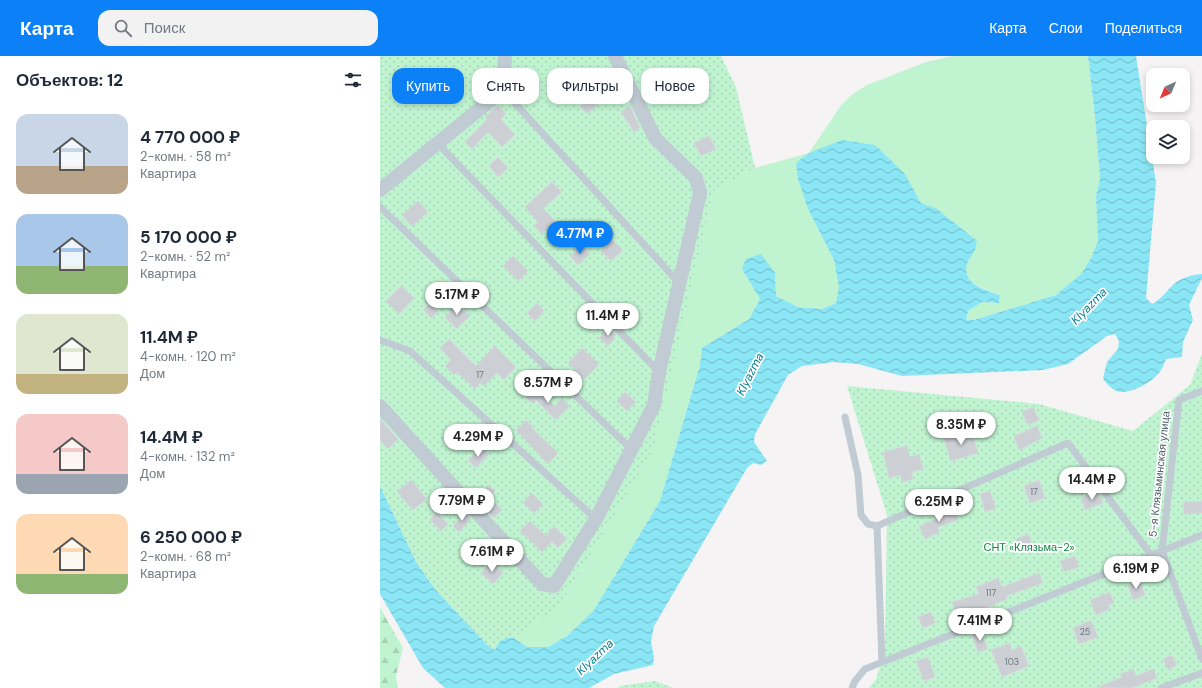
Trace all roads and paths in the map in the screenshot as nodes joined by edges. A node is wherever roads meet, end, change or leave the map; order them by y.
1 (505, 56) edge
2 (615, 56) edge
3 (504, 68) edge
4 (486, 104) edge
5 (516, 104) edge
6 (437, 144) junction
7 (380, 190) edge
8 (380, 207) edge
9 (679, 284) junction
10 (380, 340) edge
11 (659, 372) junction
12 (1202, 391) edge
13 (380, 406) edge
14 (845, 417) dead end
15 (632, 450) junction
16 (596, 519) junction
17 (877, 526) junction
18 (1202, 535) edge
19 (1162, 551) junction
20 (1151, 554) junction
21 (1202, 659) edge
22 (882, 662) junction
23 (1202, 673) edge
24 (852, 688) edge
25 (1161, 688) edge

1 - 3 street
2 - 9 street
4 - 6 street
5 - 9 lane
6 - 7 street
6 - 11 lane
8 - 15 lane
9 - 11 street
10 - 16 lane
11 - 15 street
12 - 19 lane, 5-я Клязьминская улица
13 - 16 street
14 - 17 lane
15 - 16 street
17 - 20 lane, 5-я Клязьминская улица
17 - 22 lane
18 - 19 lane
19 - 20 lane
19 - 21 lane
20 - 22 lane
22 - 24 lane
23 - 25 lane

